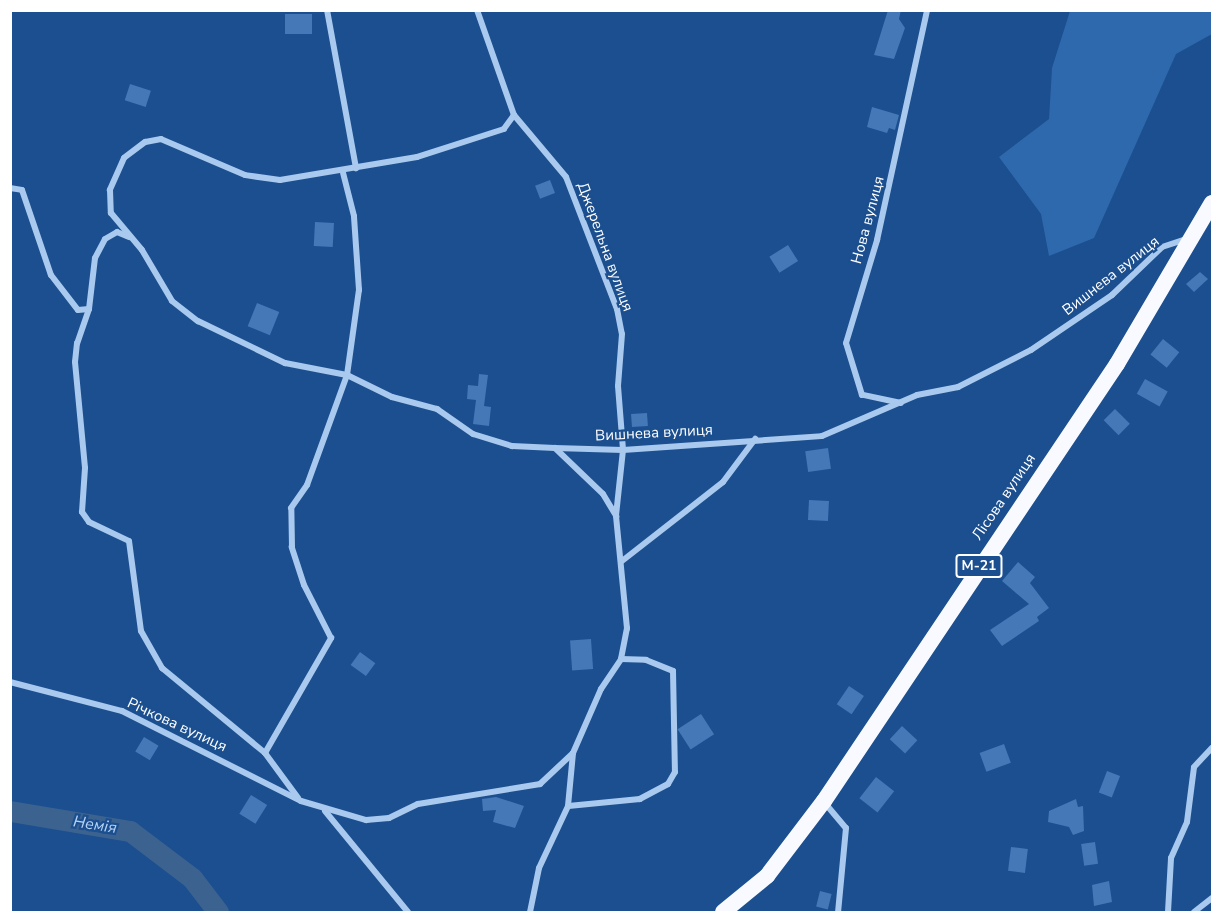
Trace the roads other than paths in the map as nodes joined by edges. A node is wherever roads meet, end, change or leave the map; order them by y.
1 (327, 10) edge
2 (477, 10) edge
3 (927, 10) edge
4 (514, 115) junction
5 (356, 168) junction
6 (342, 173) junction
7 (10, 188) edge
8 (1212, 203) edge
9 (1212, 214) edge
10 (130, 237) junction
11 (1192, 238) junction
12 (90, 309) junction
13 (347, 375) junction
14 (901, 403) junction
15 (755, 439) junction
16 (555, 448) junction
17 (623, 450) junction
18 (616, 516) junction
19 (622, 561) junction
20 (621, 659) junction
21 (10, 682) edge
22 (1212, 748) edge
23 (265, 753) junction
24 (573, 753) junction
25 (301, 801) junction
26 (824, 801) junction
27 (418, 804) joint
28 (568, 806) junction
29 (325, 810) junction
30 (1212, 898) edge
31 (408, 912) edge
32 (530, 912) edge
33 (723, 912) edge
34 (838, 912) edge
35 (1168, 912) edge
36 (1194, 912) edge

1 - 5 street
2 - 4 street, Джерельна вулиця
3 - 14 street, Нова вулиця
4 - 5 street
4 - 17 street, Джерельна вулиця
5 - 6 street
6 - 10 street, Вишнева вулиця
6 - 13 street
7 - 12 street
8 - 11 highway, Лісова вулиця / М-21
9 - 11 street
10 - 12 street
10 - 13 street, Вишнева вулиця
11 - 14 street, Вишнева вулиця
11 - 26 highway, Лісова вулиця / М-21
12 - 23 street
13 - 16 street, Вишнева вулиця
13 - 23 street
14 - 15 street, Вишнева вулиця
15 - 17 street, Вишнева вулиця
15 - 19 street
16 - 17 street, Вишнева вулиця
16 - 18 street, Джерельна вулиця
17 - 18 street, Джерельна вулиця
18 - 19 street, Джерельна вулиця
19 - 20 street, Джерельна вулиця
20 - 24 street, Джерельна вулиця
20 - 28 street
21 - 25 street, Річкова вулиця
22 - 35 street
23 - 25 street
24 - 27 street, Джерельна вулиця
24 - 28 street, Джерельна вулиця
25 - 29 street, Річкова вулиця
26 - 33 highway, Лісова вулиця / М-21
26 - 34 street
27 - 29 street, Річкова вулиця
28 - 32 street, Джерельна вулиця
29 - 31 street
30 - 36 street

